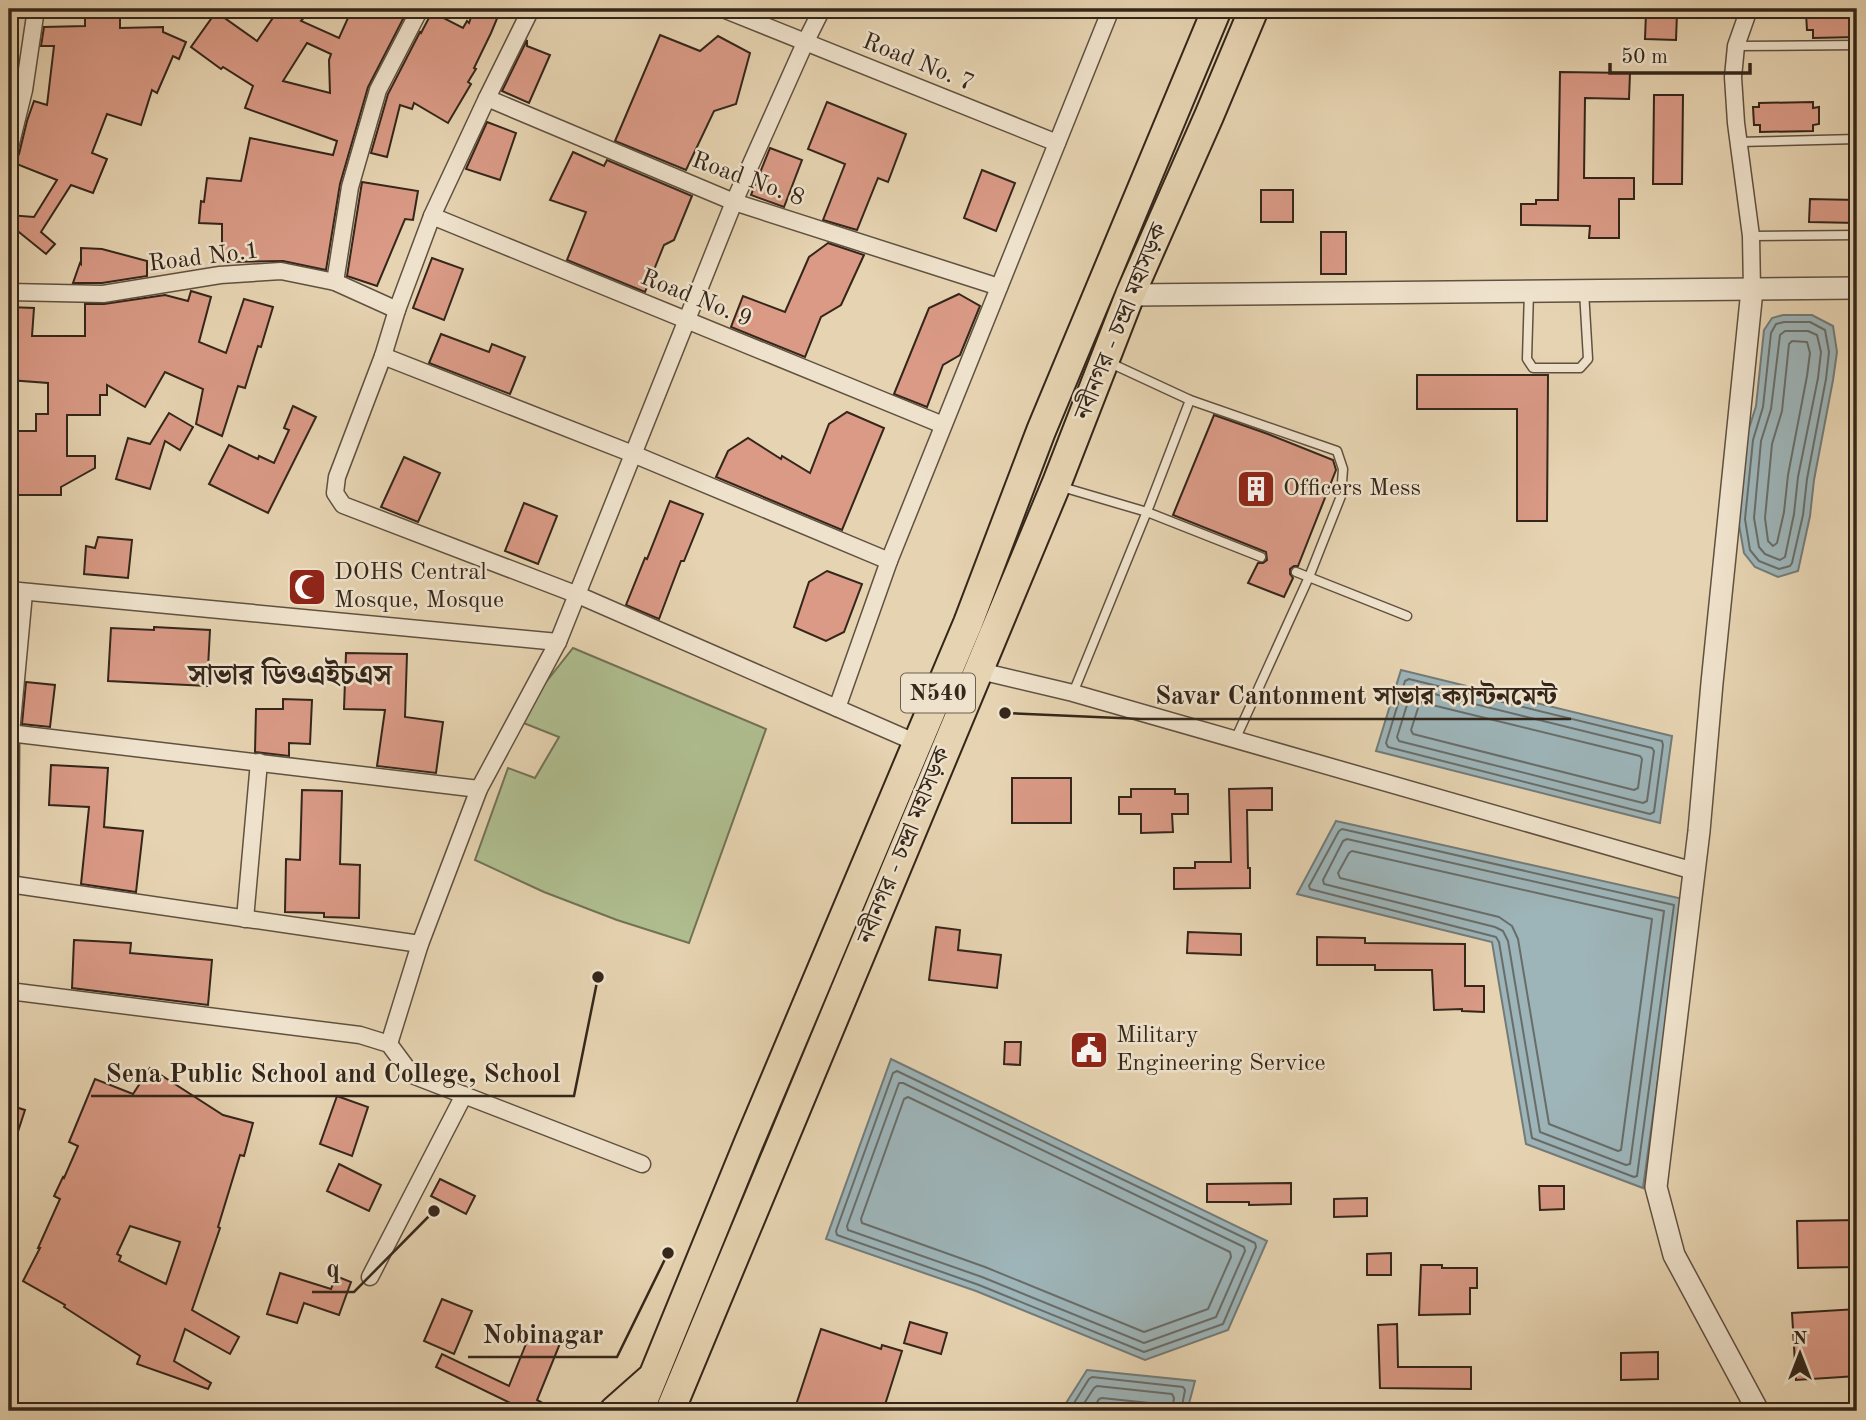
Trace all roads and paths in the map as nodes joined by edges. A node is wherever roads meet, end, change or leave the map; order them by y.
1 (36, 9) edge
2 (419, 9) edge
3 (531, 9) edge
4 (723, 9) edge
5 (822, 9) edge
6 (1217, 9) edge
7 (1254, 9) edge
8 (1749, 9) edge
9 (1109, 10) edge
10 (804, 43) junction
11 (1857, 45) edge
12 (1736, 46) junction
13 (486, 98) junction
14 (11, 135) edge
15 (1857, 139) edge
16 (1739, 142) junction
17 (1057, 143) junction
18 (9, 151) edge
19 (734, 202) junction
20 (432, 216) junction
21 (1857, 234) edge
22 (1751, 236) junction
23 (335, 282) junction
24 (999, 287) junction
25 (1857, 288) edge
26 (1752, 290) junction
27 (1529, 291) junction
28 (1584, 291) junction
29 (9, 292) edge
30 (1130, 295) junction
31 (397, 310) junction
32 (686, 319) junction
33 (383, 356) junction
34 (1106, 361) junction
35 (1190, 400) junction
36 (943, 425) junction
37 (633, 454) junction
38 (1056, 485) junction
39 (1147, 512) junction
40 (1261, 556) dead end
41 (889, 561) junction
42 (1296, 572) dead end
43 (1309, 577) junction
44 (16, 592) edge
45 (578, 595) junction
46 (1407, 615) dead end
47 (558, 642) junction
48 (980, 671) junction
49 (1073, 693) junction
50 (837, 708) junction
51 (10, 733) edge
52 (1235, 740) junction
53 (917, 743) junction
54 (259, 762) junction
55 (479, 789) junction
56 (1694, 871) junction
57 (9, 888) edge
58 (245, 919) junction
59 (420, 944) junction
60 (9, 991) edge
61 (388, 1044) junction
62 (464, 1095) junction
63 (642, 1164) dead end
64 (370, 1277) dead end
65 (653, 1376) junction
66 (678, 1403) edge
67 (608, 1410) edge
68 (639, 1411) edge
69 (1758, 1411) edge

1 - 14 street
2 - 23 street
3 - 13 street
4 - 10 street, Road No. 7
5 - 10 street
6 - 53 highway, নবীনগর - চন্দ্রা মহাসড়ক / N540
7 - 30 highway, নবীনগর - চন্দ্রা মহাসড়ক / N540
8 - 12 street
9 - 17 street
10 - 17 street, Road No. 7
10 - 19 street
11 - 12 lane
12 - 16 street
13 - 19 street, Road No. 8
13 - 20 street
14 - 18 street
15 - 16 lane
16 - 22 street
17 - 24 street
19 - 24 street, Road No. 8
19 - 32 street
20 - 31 street
20 - 32 street, Road No. 9
21 - 22 lane
22 - 26 street
23 - 29 street, Road No.1
23 - 31 street, Road No.1
24 - 36 street
25 - 26 street
26 - 28 street
26 - 56 street
27 - 28 street
27 - 28 lane
27 - 30 street
30 - 34 highway, নবীনগর - চন্দ্রা মহাসড়ক / N540
31 - 33 street
32 - 36 street, Road No. 9
32 - 37 street
33 - 37 street
33 - 45 street
34 - 35 lane
34 - 38 highway, নবীনগর - চন্দ্রা মহাসড়ক / N540
35 - 39 lane
35 - 43 lane
36 - 41 street
37 - 41 street
37 - 45 street
38 - 39 lane
38 - 48 highway, নবীনগর - চন্দ্রা মহাসড়ক / N540
39 - 40 lane
39 - 49 lane
41 - 50 street
42 - 43 lane
43 - 46 lane
43 - 52 lane
44 - 47 street
44 - 51 street
45 - 47 street
45 - 50 street
47 - 55 street
48 - 49 street
48 - 66 highway, নবীনগর - চন্দ্রা মহাসড়ক / N540
49 - 52 street
50 - 53 street
51 - 54 street
51 - 57 street
52 - 56 street
53 - 65 highway, নবীনগর - চন্দ্রা মহাসড়ক / N540
54 - 55 street
54 - 58 street
55 - 59 street
56 - 69 street
57 - 58 street
58 - 59 street
59 - 61 street
60 - 61 street
61 - 62 street
62 - 63 street
62 - 64 street
65 - 67 highway
65 - 68 highway, নবীনগর - চন্দ্রা মহাসড়ক / N540

